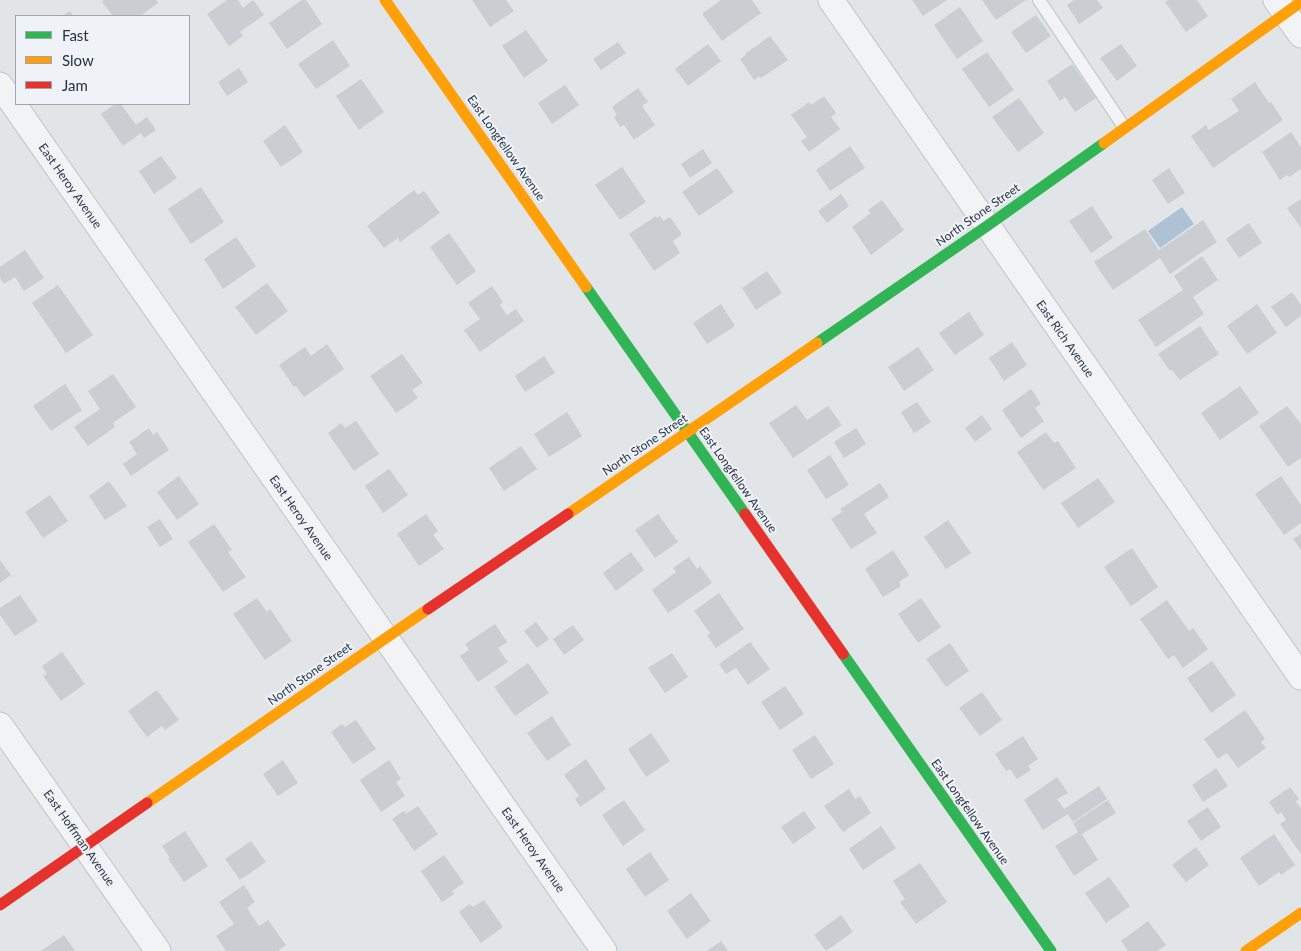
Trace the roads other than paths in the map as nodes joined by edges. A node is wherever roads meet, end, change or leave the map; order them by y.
1 (385, 0) edge
2 (831, 0) edge
3 (1040, 0) edge
4 (1287, 5) edge
5 (1301, 35) edge
6 (0, 85) edge
7 (1124, 127) junction
8 (987, 226) junction
9 (688, 432) junction
10 (385, 638) junction
11 (1301, 677) edge
12 (0, 725) edge
13 (85, 847) junction
14 (0, 905) edge
15 (1301, 912) edge
16 (158, 951) edge
17 (604, 951) edge
18 (1051, 951) edge
19 (1246, 951) edge

1 - 9 street, East Longfellow Avenue
2 - 8 street, East Rich Avenue
3 - 7 lane
4 - 5 street
4 - 7 street, North Stone Street
6 - 10 street, East Heroy Avenue
7 - 8 street, North Stone Street
8 - 9 street, North Stone Street
8 - 11 street, East Rich Avenue
9 - 10 street, North Stone Street
9 - 18 street, East Longfellow Avenue
10 - 13 street, North Stone Street
10 - 17 street, East Heroy Avenue
12 - 13 street, East Hoffman Avenue
13 - 14 street, North Stone Street
13 - 16 street, East Hoffman Avenue
15 - 19 street

